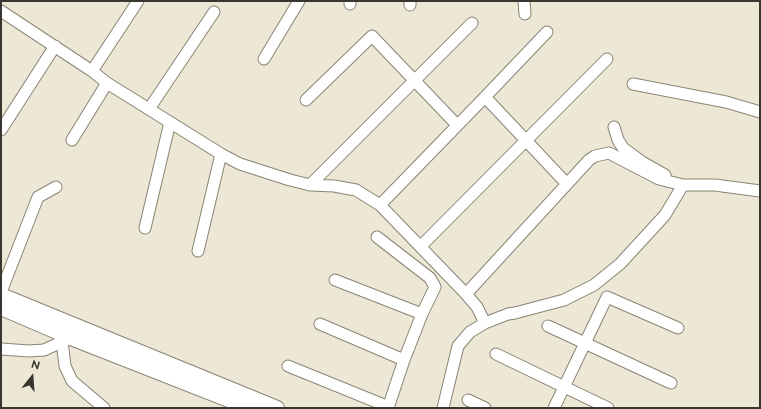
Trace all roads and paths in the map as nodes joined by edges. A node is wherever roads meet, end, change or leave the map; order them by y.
1 (138, 1) edge
2 (299, 1) edge
3 (524, 1) edge
4 (1, 10) edge
5 (214, 12) dead end
6 (525, 14) dead end
7 (472, 22) dead end
8 (546, 32) dead end
9 (55, 46) junction
10 (607, 58) dead end
11 (264, 59) dead end
12 (92, 71) junction
13 (415, 80) junction
14 (107, 83) junction
15 (633, 84) dead end
16 (485, 97) junction
17 (306, 100) dead end
18 (149, 109) junction
19 (760, 112) edge
20 (170, 122) junction
21 (457, 125) junction
22 (614, 126) dead end
23 (1, 130) edge
24 (72, 140) dead end
25 (526, 141) junction
26 (221, 154) junction
27 (567, 184) junction
28 (310, 185) junction
29 (684, 185) junction
30 (56, 186) dead end
31 (760, 190) edge
32 (380, 205) junction
33 (145, 228) dead end
34 (377, 237) dead end
35 (421, 246) junction
36 (198, 251) dead end
37 (335, 280) dead end
38 (1, 294) edge
39 (466, 294) junction
40 (1, 308) edge
41 (422, 314) junction
42 (485, 323) junction
43 (320, 324) dead end
44 (548, 326) dead end
45 (678, 328) dead end
46 (66, 339) junction
47 (585, 342) junction
48 (1, 349) edge
49 (496, 354) dead end
50 (404, 360) junction
51 (288, 366) dead end
52 (671, 383) dead end
53 (563, 387) junction
54 (468, 400) dead end
55 (389, 407) edge
56 (104, 408) edge
57 (249, 408) edge
58 (277, 408) edge
59 (443, 408) edge
60 (485, 408) edge
61 (554, 408) edge
62 (608, 408) edge

1 - 12 street
2 - 11 street
3 - 6 street
4 - 9 street
5 - 18 street
7 - 13 street
8 - 16 street
9 - 12 street
9 - 23 street
10 - 25 street
12 - 14 street
13 - 17 street
13 - 21 street
13 - 28 street
14 - 18 street
14 - 24 street
15 - 19 street
16 - 21 street
16 - 25 street
18 - 20 street
20 - 26 street
20 - 33 street
21 - 32 street
22 - 29 street
25 - 27 street
25 - 35 street
26 - 28 street
26 - 36 street
27 - 29 street
27 - 39 street
28 - 32 street
29 - 31 street
29 - 42 street
30 - 38 street
32 - 35 street
34 - 41 street
35 - 39 street
37 - 41 street
38 - 58 street
39 - 42 street
40 - 46 street
41 - 50 street
42 - 59 street
43 - 50 street
44 - 47 street
45 - 47 street
46 - 48 street
46 - 56 street
46 - 57 street
47 - 52 street
47 - 53 street
49 - 53 street
50 - 55 street
51 - 55 street
53 - 61 street
53 - 62 street
54 - 60 street

